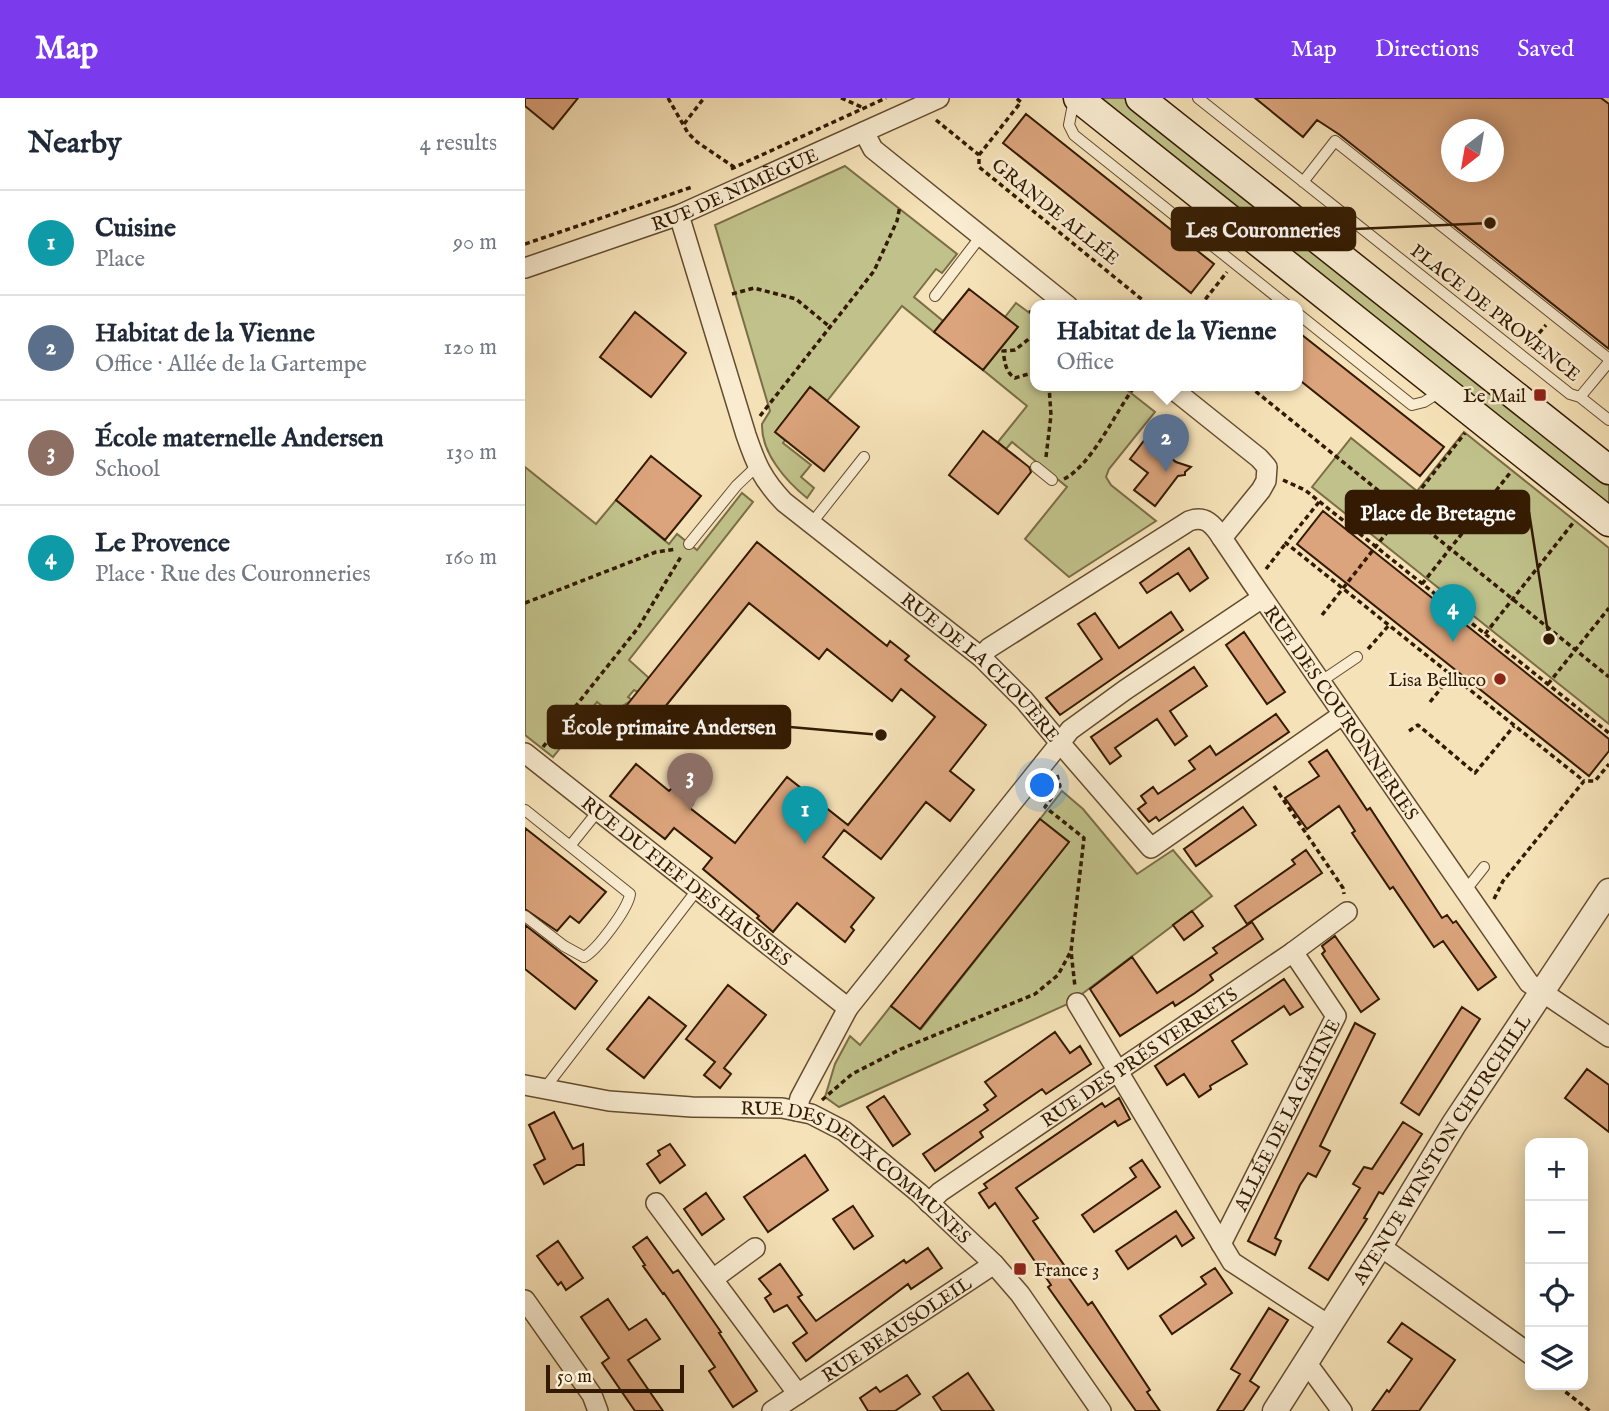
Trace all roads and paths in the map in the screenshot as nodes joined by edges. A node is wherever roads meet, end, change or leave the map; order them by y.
1 (668, 98) edge
2 (703, 98) edge
3 (841, 98) edge
4 (886, 98) edge
5 (939, 98) edge
6 (1016, 98) edge
7 (1076, 98) edge
8 (1198, 98) edge
9 (1150, 101) edge
10 (920, 107) junction
11 (864, 108) junction
12 (683, 125) junction
13 (864, 132) junction
14 (979, 155) junction
15 (734, 167) junction
16 (727, 171) dead end
17 (1303, 182) junction
18 (697, 186) dead end
19 (900, 206) dead end
20 (679, 215) junction
21 (981, 236) junction
22 (525, 244) edge
23 (1234, 263) junction
24 (525, 268) edge
25 (732, 294) dead end
26 (935, 296) dead end
27 (1061, 300) edge
28 (1143, 300) edge
29 (1205, 300) edge
30 (1280, 300) edge
31 (1553, 315) junction
32 (1303, 318) edge
33 (830, 327) junction
34 (1030, 338) edge
35 (1521, 355) junction
36 (1609, 361) edge
37 (1030, 374) edge
38 (1443, 390) junction
39 (1049, 391) edge
40 (1132, 391) edge
41 (1175, 391) edge
42 (1255, 391) edge
43 (1580, 397) junction
44 (1609, 420) edge
45 (1469, 429) dead end
46 (746, 435) junction
47 (864, 457) dead end
48 (757, 466) junction
49 (1516, 467) dead end
50 (1039, 470) joint
51 (1609, 470) edge
52 (1268, 474) junction
53 (1052, 480) joint
54 (1319, 502) junction
55 (1404, 511) junction
56 (1579, 517) dead end
57 (1609, 522) edge
58 (811, 524) junction
59 (1222, 538) junction
60 (1286, 543) junction
61 (689, 544) dead end
62 (1376, 547) junction
63 (1451, 548) junction
64 (1251, 581) junction
65 (1422, 584) junction
66 (1343, 589) junction
67 (1262, 598) junction
68 (1513, 599) junction
69 (525, 603) edge
70 (1609, 608) edge
71 (1322, 615) dead end
72 (1389, 625) junction
73 (1485, 634) junction
74 (1576, 649) junction
75 (1362, 653) joint
76 (981, 657) junction
77 (1452, 676) junction
78 (1609, 677) edge
79 (1319, 682) junction
80 (1548, 684) junction
81 (1430, 702) dead end
82 (1342, 715) junction
83 (1514, 726) junction
84 (1409, 731) dead end
85 (1609, 733) edge
86 (1060, 743) junction
87 (529, 756) edge
88 (1609, 764) edge
89 (1263, 770) junction
90 (1056, 773) dead end
91 (1584, 782) junction
92 (525, 810) edge
93 (598, 811) junction
94 (570, 846) junction
95 (1484, 867) dead end
96 (1469, 885) junction
97 (697, 890) junction
98 (1609, 891) edge
99 (1347, 912) joint
100 (525, 916) edge
101 (1071, 951) junction
102 (1293, 952) junction
103 (1543, 993) junction
104 (1077, 1003) joint
105 (848, 1009) junction
106 (1609, 1037) edge
107 (1117, 1070) junction
108 (535, 1087) edge
109 (799, 1105) junction
110 (656, 1203) dead end
111 (929, 1203) junction
112 (1221, 1244) junction
113 (1380, 1246) junction
114 (755, 1248) dead end
115 (994, 1265) junction
116 (713, 1279) junction
117 (525, 1300) edge
118 (1330, 1326) junction
119 (1525, 1350) edge
120 (1306, 1362) junction
121 (1563, 1390) edge
122 (798, 1394) junction
123 (598, 1411) edge
124 (772, 1411) edge
125 (1101, 1411) edge
126 (1275, 1411) edge
127 (1342, 1411) edge
128 (1590, 1411) edge

1 - 12 path
2 - 12 path
3 - 11 path
4 - 11 path
5 - 10 street, RUE DE NIMÈGUE
6 - 14 path
7 - 23 lane
7 - 38 main road
8 - 17 lane, PLACE DE PROVENCE
9 - 51 main road
10 - 13 street, RUE DE NIMÈGUE
10 - 14 path, GRANDE ALLÉE
11 - 15 path
12 - 15 path
13 - 20 street, RUE DE NIMÈGUE
13 - 21 street
14 - 28 path, GRANDE ALLÉE
15 - 16 path
17 - 31 lane
17 - 35 lane, PLACE DE PROVENCE
18 - 22 path
19 - 33 path
20 - 24 street, RUE DE NIMÈGUE
20 - 46 street, RUE DE LA CLOUÈRE
21 - 26 lane
21 - 27 street
23 - 29 path
23 - 30 lane
25 - 33 path
31 - 35 path
31 - 36 lane
32 - 38 lane
33 - 46 path
34 - 37 path
35 - 43 lane, PLACE DE PROVENCE
36 - 43 lane
38 - 57 main road
39 - 50 path
40 - 53 path
41 - 52 street
42 - 55 path
43 - 44 lane, PLACE DE PROVENCE
45 - 55 path
46 - 48 street, RUE DE LA CLOUÈRE
47 - 58 lane
48 - 58 street, RUE DE LA CLOUÈRE
48 - 61 lane
49 - 63 path
50 - 53 lane
52 - 54 path
52 - 59 street
54 - 60 path
54 - 62 path
55 - 62 path
55 - 63 path
56 - 68 path
58 - 76 street, RUE DE LA CLOUÈRE
59 - 64 street, RUE DES COURONNERIES
59 - 76 street, RUE DES COURONNERIES
60 - 64 path
60 - 66 path
62 - 65 path
62 - 66 path
63 - 65 path
63 - 68 path
64 - 67 street, RUE DES COURONNERIES
65 - 73 path
66 - 71 path
66 - 72 path
67 - 79 street, RUE DES COURONNERIES
67 - 86 street
68 - 73 path
68 - 74 path
69 - 87 path
70 - 74 path
72 - 75 path
72 - 77 path
73 - 80 path
74 - 78 path
74 - 80 path
75 - 79 lane
76 - 86 street, RUE DE LA CLOUÈRE
77 - 81 path
77 - 83 path
79 - 82 street, RUE DES COURONNERIES
80 - 85 path
82 - 89 street
82 - 96 street, RUE DES COURONNERIES
83 - 84 path
83 - 91 path
86 - 89 street
86 - 105 street, RUE DE LA CLOUÈRE
87 - 93 street, RUE DU FIEF DES HAUSSES
88 - 91 path
89 - 99 path
90 - 101 path
91 - 96 path
92 - 94 lane
93 - 94 lane
93 - 97 street, RUE DU FIEF DES HAUSSES
94 - 100 lane
95 - 96 lane
96 - 103 street, RUE DES COURONNERIES
97 - 105 street, RUE DU FIEF DES HAUSSES
97 - 108 lane
98 - 103 street, AVENUE WINSTON CHURCHILL
99 - 102 street, RUE DES PRÉS VERRETS
101 - 104 path
101 - 109 path
102 - 107 street, RUE DES PRÉS VERRETS
102 - 112 street, ALLÉE DE LA GÂTINE
103 - 106 street, RUE DES COURONNERIES
103 - 113 street, AVENUE WINSTON CHURCHILL
104 - 107 street, ALLÉE DE LA GÂTINE
105 - 109 street, RUE DE LA CLOUÈRE
107 - 111 street, RUE DES PRÉS VERRETS
107 - 112 street, ALLÉE DE LA GÂTINE
108 - 109 street, RUE DES DEUX COMMUNES
109 - 111 street, RUE DES DEUX COMMUNES
110 - 116 street
111 - 115 street, RUE DES DEUX COMMUNES
112 - 118 street, ALLÉE DE LA GÂTINE
113 - 118 street, AVENUE WINSTON CHURCHILL
113 - 119 street
114 - 116 street
115 - 122 street, RUE BEAUSOLEIL
115 - 125 street, RUE DES DEUX COMMUNES
116 - 122 street
117 - 123 street
118 - 120 street, AVENUE WINSTON CHURCHILL
120 - 126 street, AVENUE WINSTON CHURCHILL
120 - 127 street
121 - 128 path
122 - 124 street, RUE BEAUSOLEIL

